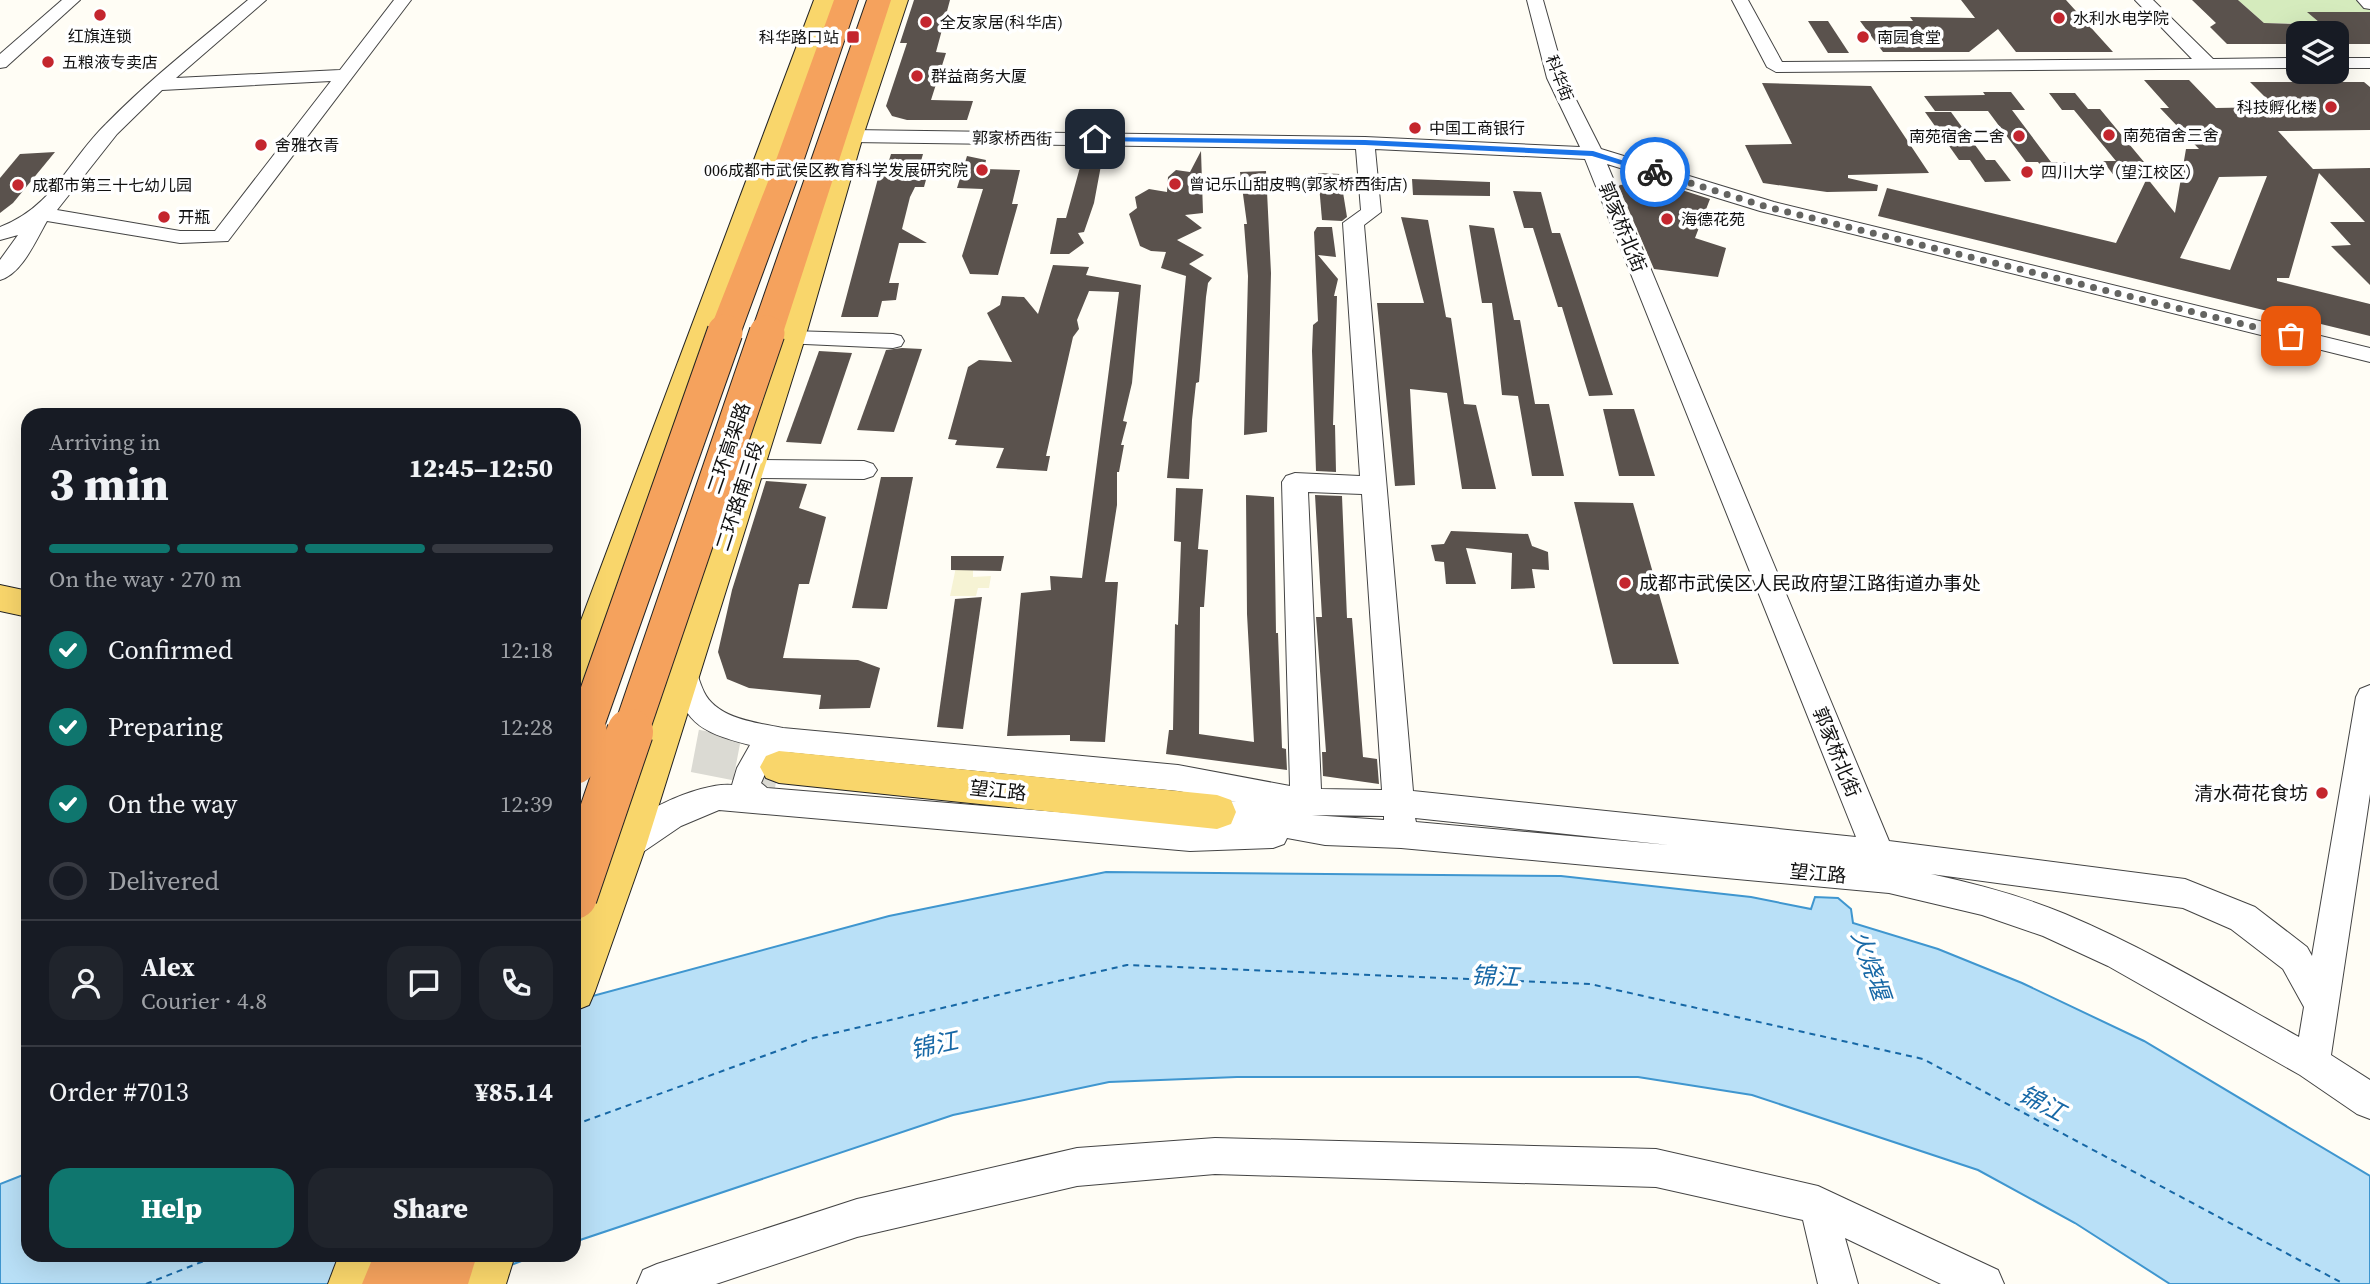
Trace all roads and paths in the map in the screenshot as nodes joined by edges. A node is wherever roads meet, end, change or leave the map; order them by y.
1 (72, 0) edge
2 (258, 0) edge
3 (404, 0) edge
4 (825, 0) edge
5 (1535, 0) edge
6 (1740, 0) edge
7 (2143, 0) edge
8 (2365, 0) edge
9 (876, 1) edge
10 (2370, 4) edge
11 (2370, 62) edge
12 (0, 63) edge
13 (2286, 63) edge
14 (2349, 63) edge
15 (2208, 64) junction
16 (345, 75) junction
17 (157, 85) junction
18 (851, 136) junction
19 (1365, 143) junction
20 (1593, 153) junction
21 (785, 174) junction
22 (41, 214) junction
23 (0, 234) edge
24 (0, 273) edge
25 (791, 338) junction
26 (893, 341) dead end
27 (2370, 355) edge
28 (748, 469) junction
29 (864, 470) dead end
30 (1374, 486) junction
31 (0, 574) edge
32 (21, 578) edge
33 (0, 598) edge
34 (21, 602) edge
35 (601, 617) junction
36 (581, 631) edge
37 (581, 669) edge
38 (682, 669) junction
39 (2370, 698) edge
40 (581, 741) edge
41 (781, 754) junction
42 (760, 800) junction
43 (1306, 802) junction
44 (1217, 811) junction
45 (1400, 827) junction
46 (1325, 831) junction
47 (626, 846) junction
48 (1886, 874) junction
49 (581, 875) edge
50 (581, 968) edge
51 (2321, 1005) junction
52 (2312, 1063) junction
53 (2370, 1101) edge
54 (1818, 1205) junction
55 (360, 1262) edge
56 (397, 1262) edge
57 (449, 1262) edge
58 (489, 1262) edge
59 (352, 1284) edge
60 (389, 1284) edge
61 (441, 1284) edge
62 (482, 1284) edge
63 (657, 1284) edge
64 (1838, 1284) edge
65 (1984, 1284) edge

1 - 12 street
2 - 17 street
3 - 16 street
4 - 21 highway
4 - 35 main road
5 - 20 street, 科华街
6 - 15 street
7 - 15 street
8 - 10 street
9 - 18 main road, 二环路南三段
9 - 21 highway
9 - 49 highway, 二环高架路, bridge
11 - 14 street
13 - 15 street
16 - 17 street
16 - 22 street
17 - 22 street
18 - 19 street, 郭家桥西街
18 - 25 main road, 二环路南三段
19 - 20 street, 郭家桥西街
19 - 30 street
20 - 27 street, 郭家桥北街
20 - 48 street, 郭家桥北街
21 - 40 highway, bridge
22 - 23 street
22 - 24 street
25 - 26 street
25 - 28 main road, 二环路南三段
28 - 29 street
28 - 38 main road, 二环路南三段
30 - 43 street
30 - 45 street
31 - 32 main road
33 - 34 main road
35 - 36 street
35 - 37 main road
38 - 41 street
38 - 47 main road, 二环路南三段
39 - 51 street
41 - 42 street
41 - 43 street
41 - 44 main road, 望江路
42 - 46 street
42 - 47 street
43 - 44 street, 望江路
43 - 45 street, 望江路
44 - 46 street, 望江路
45 - 46 street, 望江路
45 - 48 street, 望江路
47 - 50 main road, 二环路南三段
48 - 51 street, 望江路
48 - 52 street, 望江路
51 - 52 street
52 - 53 street, 望江路
54 - 63 street
54 - 64 street
54 - 65 street
55 - 59 main road
56 - 60 highway
57 - 61 highway
58 - 62 main road

